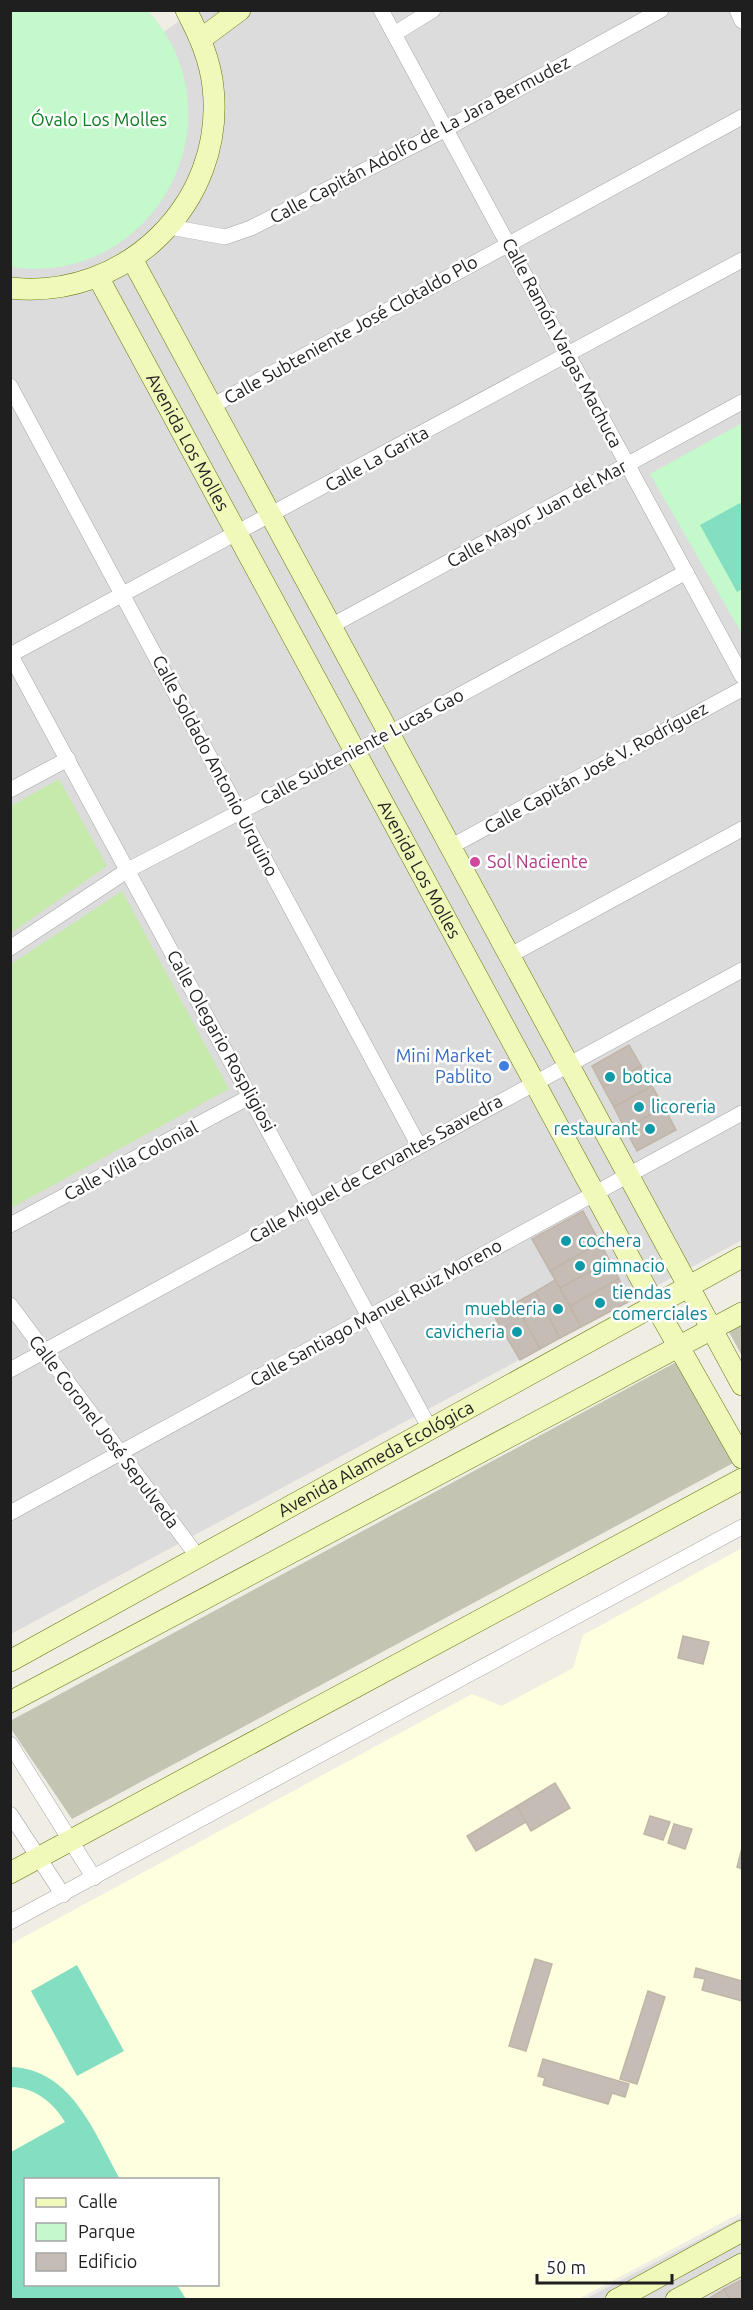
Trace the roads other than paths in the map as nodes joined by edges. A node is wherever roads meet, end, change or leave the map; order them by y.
1 (186, 10) edge
2 (240, 10) edge
3 (381, 10) edge
4 (433, 10) edge
5 (661, 10) edge
6 (737, 10) edge
7 (742, 21) edge
8 (394, 34) junction
9 (201, 39) junction
10 (742, 117) edge
11 (446, 129) junction
12 (170, 227) junction
13 (508, 245) junction
14 (132, 259) junction
15 (742, 260) edge
16 (98, 277) junction
17 (10, 288) edge
18 (568, 355) junction
19 (10, 386) edge
20 (742, 402) edge
21 (212, 406) junction
22 (628, 465) junction
23 (272, 516) junction
24 (237, 535) junction
25 (686, 572) junction
26 (124, 595) junction
27 (331, 626) junction
28 (11, 655) edge
29 (742, 676) edge
30 (742, 688) edge
31 (389, 734) junction
32 (356, 752) junction
33 (68, 759) junction
34 (10, 790) edge
35 (240, 812) junction
36 (742, 829) edge
37 (450, 847) junction
38 (128, 870) junction
39 (10, 948) edge
40 (509, 956) junction
41 (742, 970) edge
42 (568, 1065) junction
43 (535, 1083) junction
44 (251, 1096) junction
45 (742, 1113) edge
46 (419, 1146) junction
47 (628, 1176) junction
48 (595, 1194) junction
49 (311, 1205) junction
50 (10, 1226) edge
51 (742, 1257) edge
52 (688, 1287) junction
53 (10, 1305) edge
54 (655, 1305) junction
55 (742, 1313) edge
56 (369, 1317) junction
57 (712, 1329) junction
58 (679, 1346) junction
59 (44, 1352) junction
60 (10, 1370) edge
61 (742, 1385) edge
62 (430, 1429) junction
63 (119, 1454) junction
64 (742, 1458) edge
65 (742, 1479) edge
66 (10, 1513) edge
67 (742, 1527) edge
68 (198, 1557) junction
69 (10, 1661) edge
70 (10, 1702) edge
71 (10, 1744) edge
72 (10, 1814) edge
73 (71, 1841) junction
74 (39, 1858) junction
75 (10, 1873) edge
76 (94, 1878) junction
77 (63, 1895) junction
78 (10, 1922) edge
79 (742, 2231) edge
80 (742, 2264) edge
81 (616, 2300) edge
82 (676, 2300) edge

1 - 9 street
2 - 9 street
3 - 8 street, Calle Ramón Vargas Machuca
4 - 8 street
5 - 11 street, Calle Capitán Adolfo de La Jara Bermudez
6 - 7 street
8 - 11 street, Calle Ramón Vargas Machuca
9 - 12 street
10 - 13 street, Calle Subteniente José Clotaldo Plo
11 - 12 street, Calle Capitán Adolfo de La Jara Bermudez
11 - 13 street, Calle Ramón Vargas Machuca
12 - 14 street
13 - 18 street, Calle Ramón Vargas Machuca
13 - 21 street, Calle Subteniente José Clotaldo Plo
14 - 16 street
14 - 21 street, Avenida Los Molles
15 - 18 street, Calle La Garita
16 - 17 street
16 - 24 street, Avenida Los Molles
18 - 22 street, Calle Ramón Vargas Machuca
18 - 23 street, Calle La Garita
19 - 26 street, Calle Soldado Antonio Urquino
20 - 22 street, Calle Mayor Juan del Mar
21 - 23 street, Avenida Los Molles
22 - 25 street, Calle Ramón Vargas Machuca
22 - 27 street, Calle Mayor Juan del Mar
23 - 24 street, Calle La Garita
23 - 27 street, Avenida Los Molles
24 - 26 street, Calle La Garita
24 - 32 street, Avenida Los Molles
25 - 29 street, Calle Ramón Vargas Machuca
25 - 31 street, Calle Subteniente Lucas Gao
26 - 28 street, Calle La Garita
26 - 35 street, Calle Soldado Antonio Urquino
27 - 31 street, Avenida Los Molles
28 - 33 street, Calle Olegario Rospligiosi
30 - 37 street, Calle Capitán José V. Rodríguez
31 - 32 street, Calle Subteniente Lucas Gao
31 - 37 street, Avenida Los Molles
32 - 35 street, Calle Subteniente Lucas Gao
32 - 43 street, Avenida Los Molles
33 - 34 street
33 - 38 street, Calle Olegario Rospligiosi
35 - 38 street, Calle Subteniente Lucas Gao
35 - 46 street, Calle Soldado Antonio Urquino
36 - 40 street
37 - 40 street, Avenida Los Molles
38 - 39 street, Calle Subteniente Lucas Gao
38 - 44 street, Calle Olegario Rospligiosi
40 - 42 street, Avenida Los Molles
41 - 42 street, Calle Miguel de Cervantes Saavedra
42 - 43 street, Calle Miguel de Cervantes Saavedra
42 - 47 street, Avenida Los Molles
43 - 46 street, Calle Miguel de Cervantes Saavedra
43 - 48 street, Avenida Los Molles
44 - 49 street, Calle Olegario Rospligiosi
44 - 50 street, Calle Villa Colonial
45 - 47 street, Calle Santiago Manuel Ruiz Moreno
46 - 49 street, Calle Miguel de Cervantes Saavedra
47 - 48 street, Calle Santiago Manuel Ruiz Moreno
47 - 52 street, Avenida Los Molles
48 - 54 street, Avenida Los Molles
48 - 56 street, Calle Santiago Manuel Ruiz Moreno
49 - 56 street, Calle Olegario Rospligiosi
49 - 59 street, Calle Miguel de Cervantes Saavedra
51 - 52 street, Avenida Alameda Ecológica
52 - 54 street, Avenida Alameda Ecológica
52 - 57 street, Avenida Los Molles
53 - 59 street, Calle Coronel José Sepulveda
54 - 58 street, Avenida Los Molles
54 - 62 street, Avenida Alameda Ecológica
55 - 57 street
56 - 62 street, Calle Olegario Rospligiosi
56 - 63 street, Calle Santiago Manuel Ruiz Moreno
57 - 58 street
57 - 61 street, Avenida Los Molles
58 - 64 street, Avenida Los Molles
58 - 70 street
59 - 60 street, Calle Miguel de Cervantes Saavedra
59 - 63 street, Calle Coronel José Sepulveda
62 - 68 street, Avenida Alameda Ecológica
63 - 66 street, Calle Santiago Manuel Ruiz Moreno
63 - 68 street, Calle Coronel José Sepulveda
65 - 73 street
67 - 76 street
68 - 69 street, Avenida Alameda Ecológica
71 - 73 street
72 - 74 street
73 - 74 street
73 - 76 street
74 - 75 street
74 - 77 street
76 - 77 street
77 - 78 street
79 - 81 street
80 - 82 street

